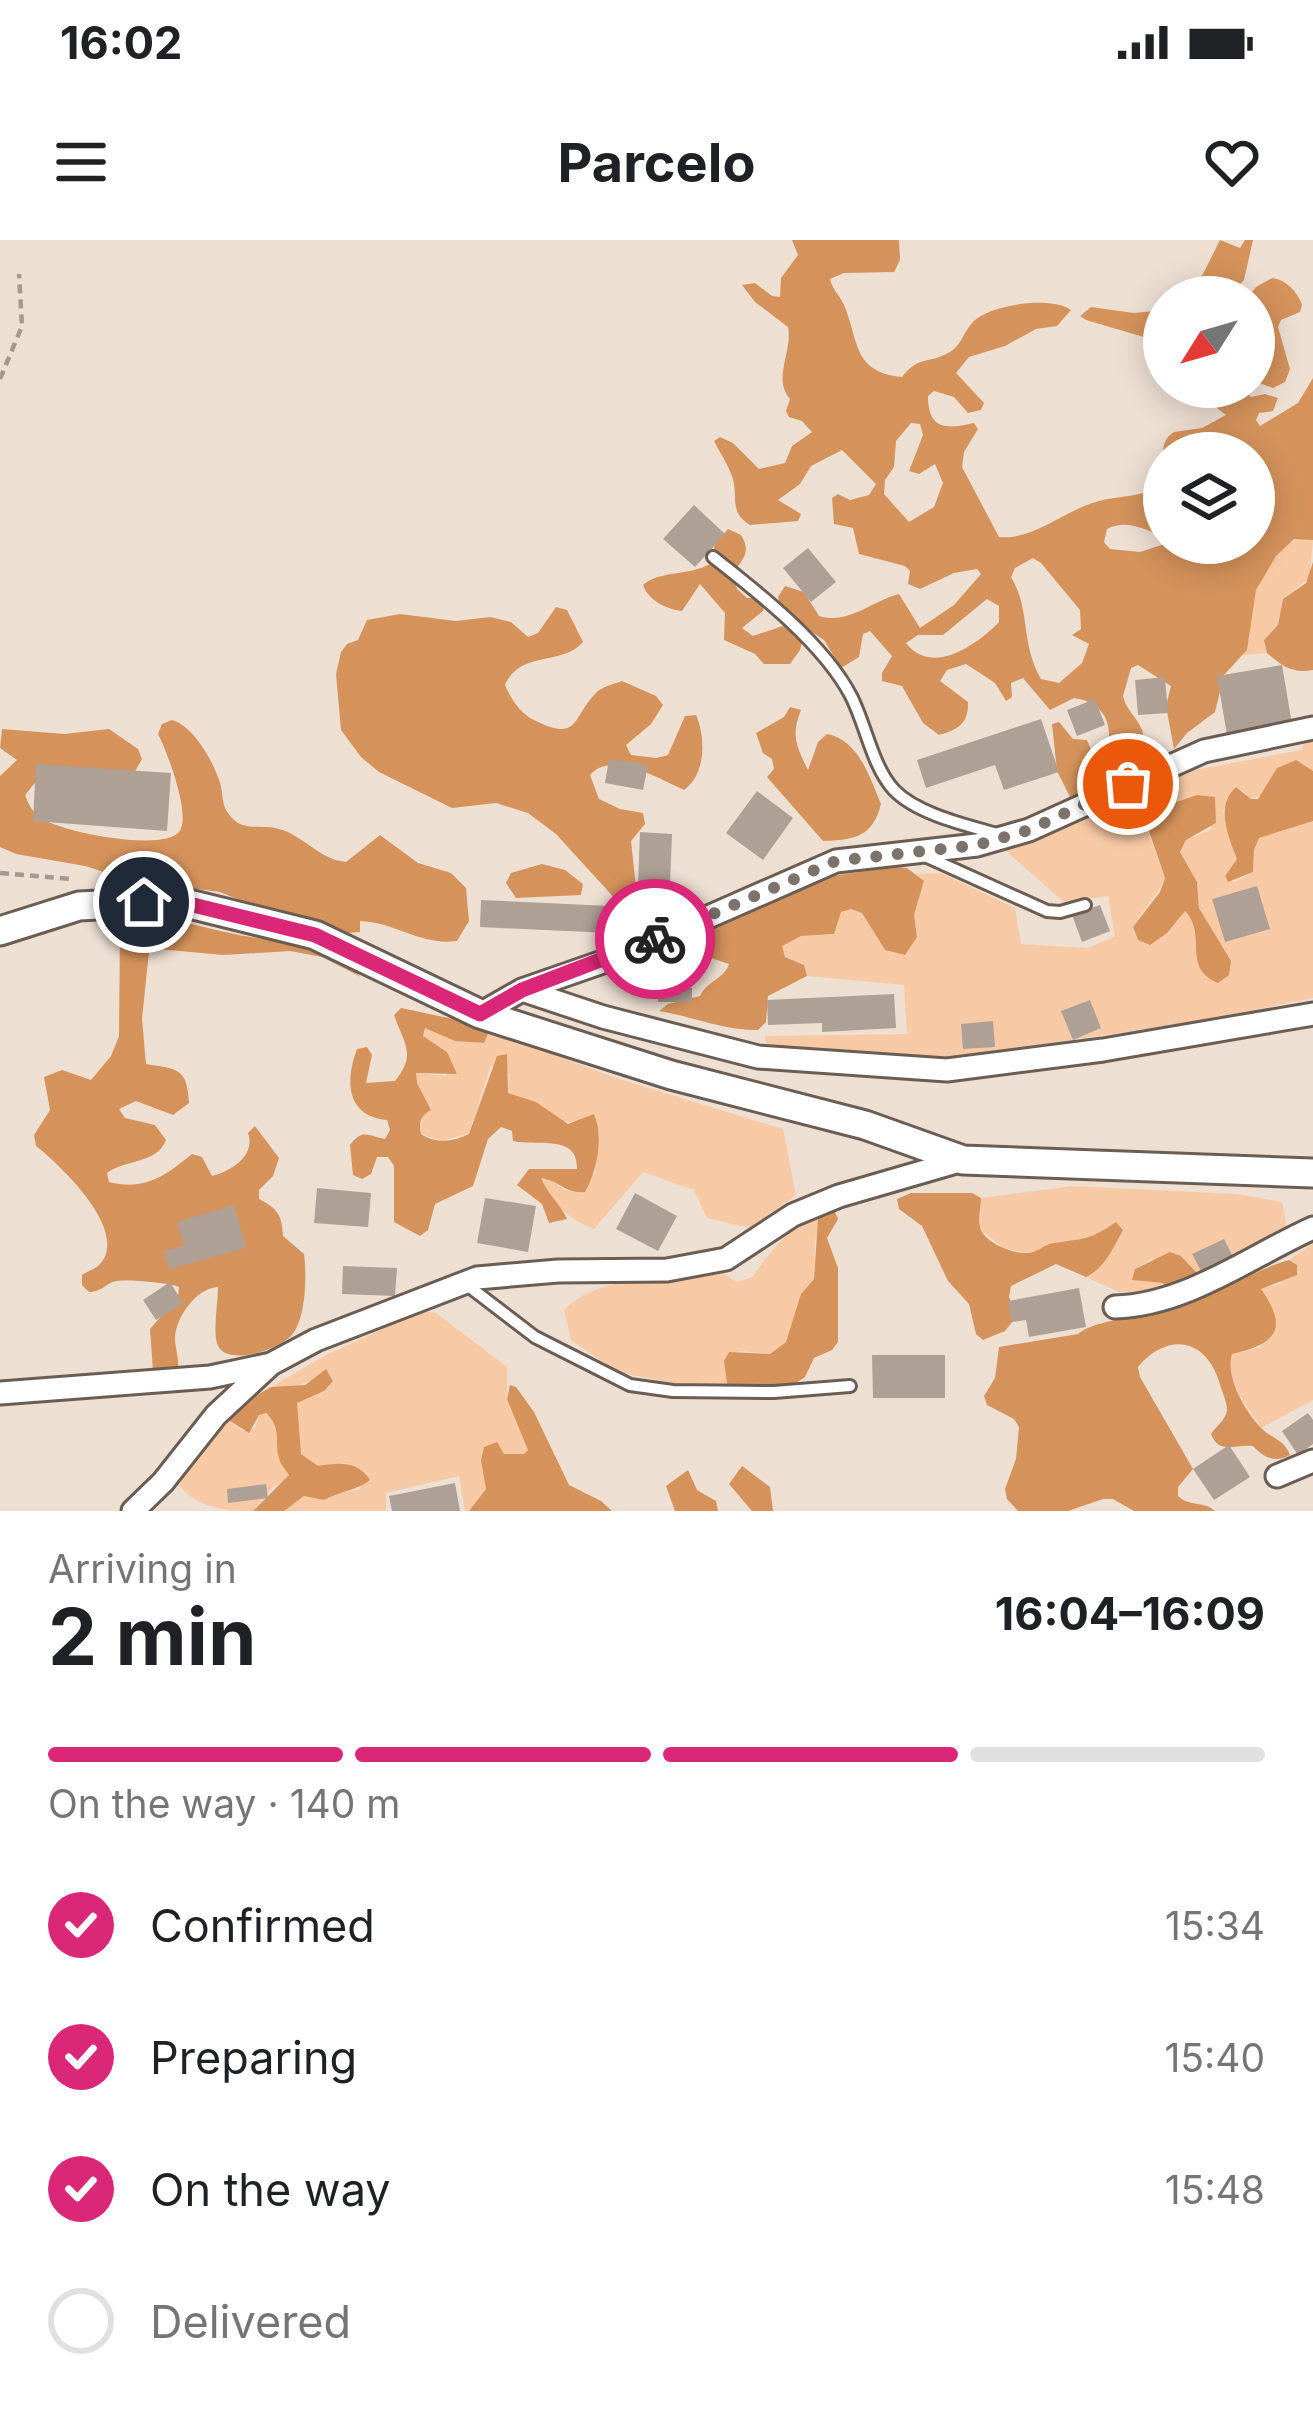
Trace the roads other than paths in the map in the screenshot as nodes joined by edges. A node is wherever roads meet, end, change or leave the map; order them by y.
1 (713, 557) dead end
2 (1313, 728) edge
3 (1006, 837) junction
4 (910, 851) junction
5 (1085, 905) dead end
6 (0, 931) edge
7 (522, 990) junction
8 (480, 1014) junction
9 (1313, 1014) edge
10 (963, 1160) junction
11 (1313, 1173) edge
12 (1313, 1228) edge
13 (464, 1283) junction
14 (1115, 1306) dead end
15 (271, 1364) junction
16 (850, 1386) dead end
17 (0, 1393) edge
18 (1313, 1460) edge
19 (1277, 1476) dead end
20 (134, 1511) edge

1 - 3 lane
2 - 3 street
3 - 4 street
4 - 5 lane
4 - 7 street
6 - 8 street
7 - 8 street
7 - 9 street
8 - 10 street
10 - 11 street
10 - 13 street
12 - 14 street
13 - 15 street
13 - 16 lane
15 - 17 street
15 - 20 street
18 - 19 street

